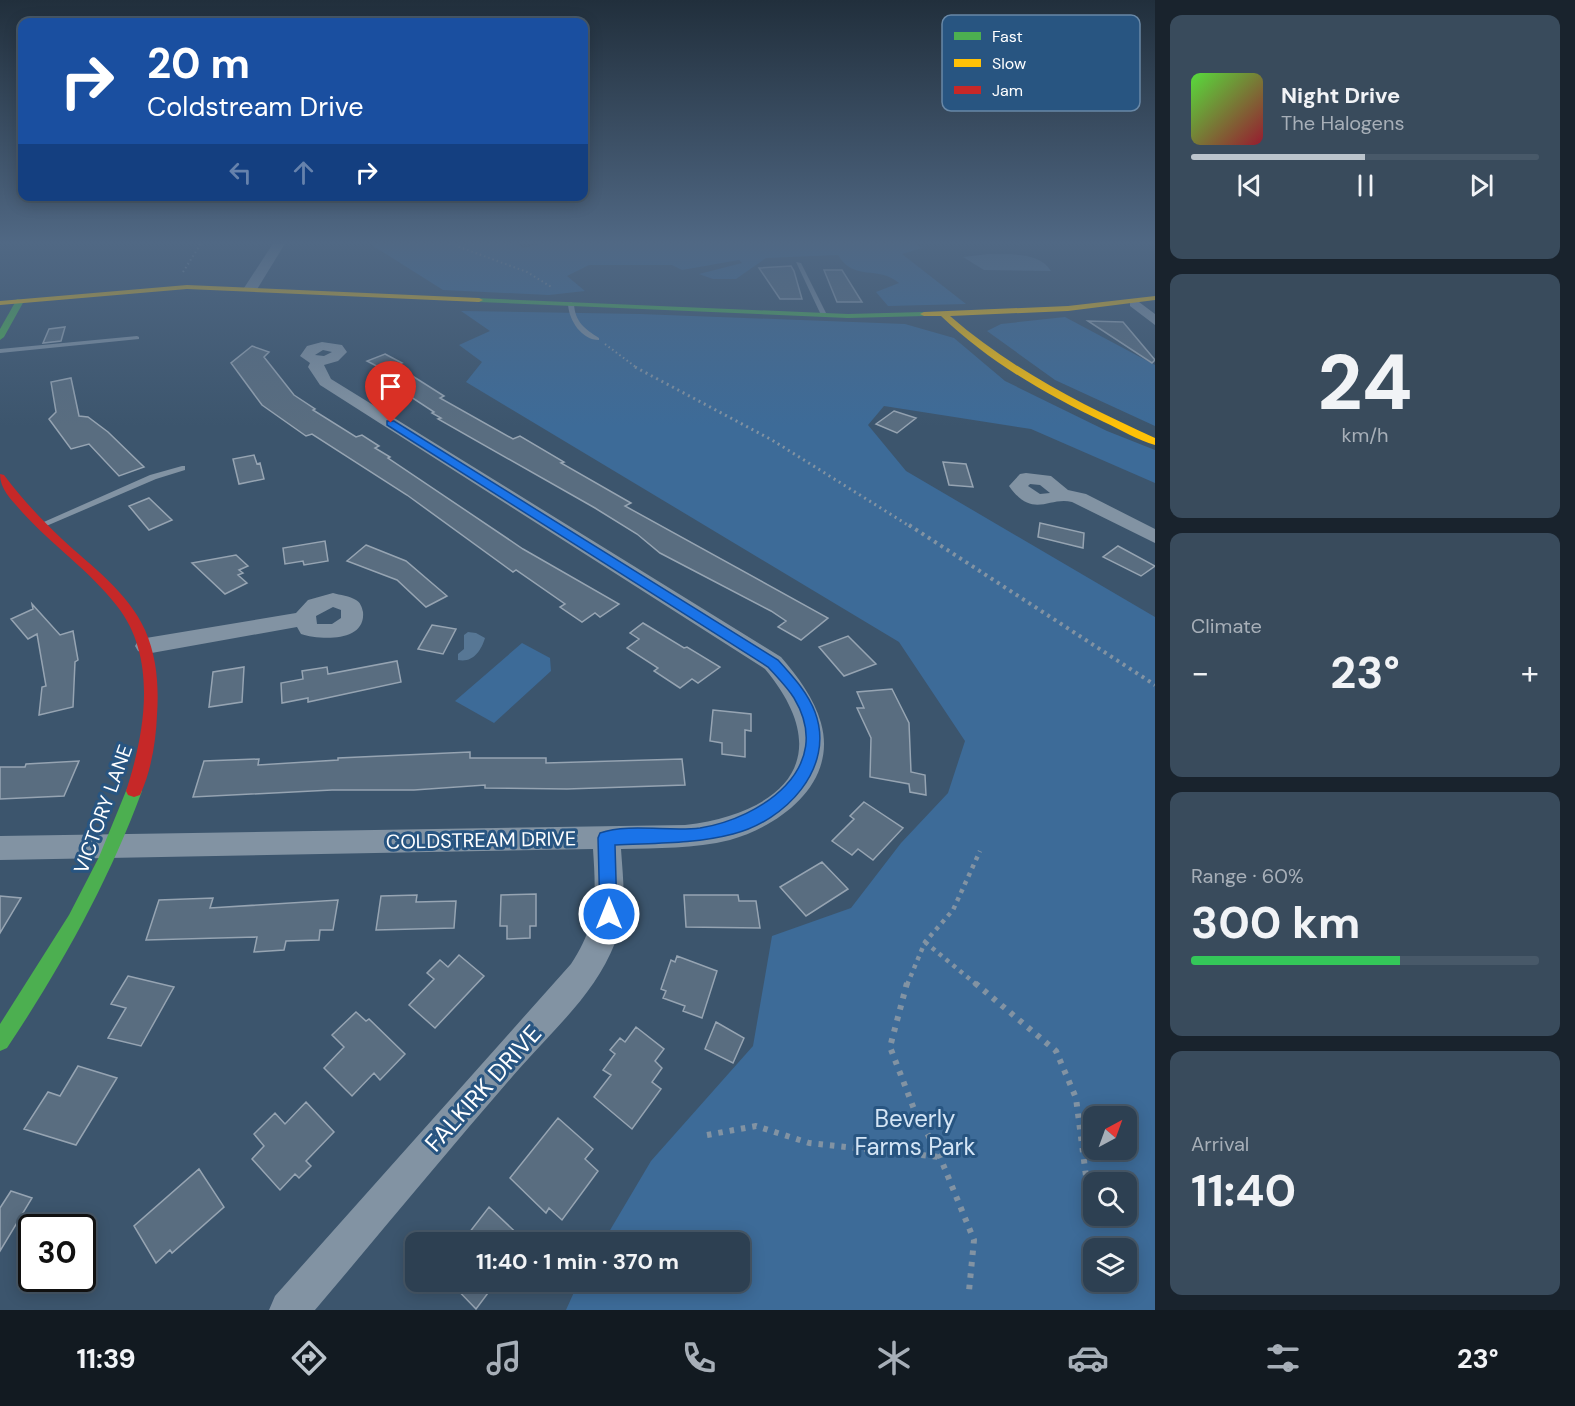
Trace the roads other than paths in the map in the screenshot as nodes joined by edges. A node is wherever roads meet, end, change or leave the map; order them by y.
1 (20, 303) edge
2 (554, 303) edge
3 (818, 303) edge
4 (1133, 303) edge
5 (1135, 303) edge
6 (571, 304) junction
7 (1000, 314) junction
8 (824, 315) junction
9 (944, 315) junction
10 (848, 316) junction
11 (1155, 321) edge
12 (0, 337) edge
13 (136, 338) dead end
14 (597, 339) road end
15 (974, 341) junction
16 (0, 351) edge
17 (318, 361) dead end
18 (1155, 442) edge
19 (182, 468) dead end
20 (0, 477) edge
21 (1060, 493) dead end
22 (41, 525) junction
23 (1155, 537) edge
24 (304, 619) dead end
25 (146, 646) junction
26 (606, 838) junction
27 (113, 846) junction
28 (0, 848) edge
29 (0, 1041) edge
30 (289, 1310) edge

1 - 12 main road
2 - 6 main road
3 - 8 lane
4 - 7 main road
5 - 11 street
6 - 8 main road
6 - 14 lane
7 - 9 main road
7 - 15 main road
8 - 10 main road
9 - 10 main road
9 - 15 main road
10 - 15 main road
13 - 16 lane
15 - 18 main road
17 - 26 street, COLDSTREAM DRIVE
19 - 22 lane
20 - 22 main road, VICTORY LANE
21 - 23 street
22 - 25 main road, VICTORY LANE
24 - 25 street
25 - 27 main road, VICTORY LANE
26 - 27 street, COLDSTREAM DRIVE
26 - 30 street, FALKIRK DRIVE
27 - 28 street, COLDSTREAM DRIVE
27 - 29 main road, VICTORY LANE

